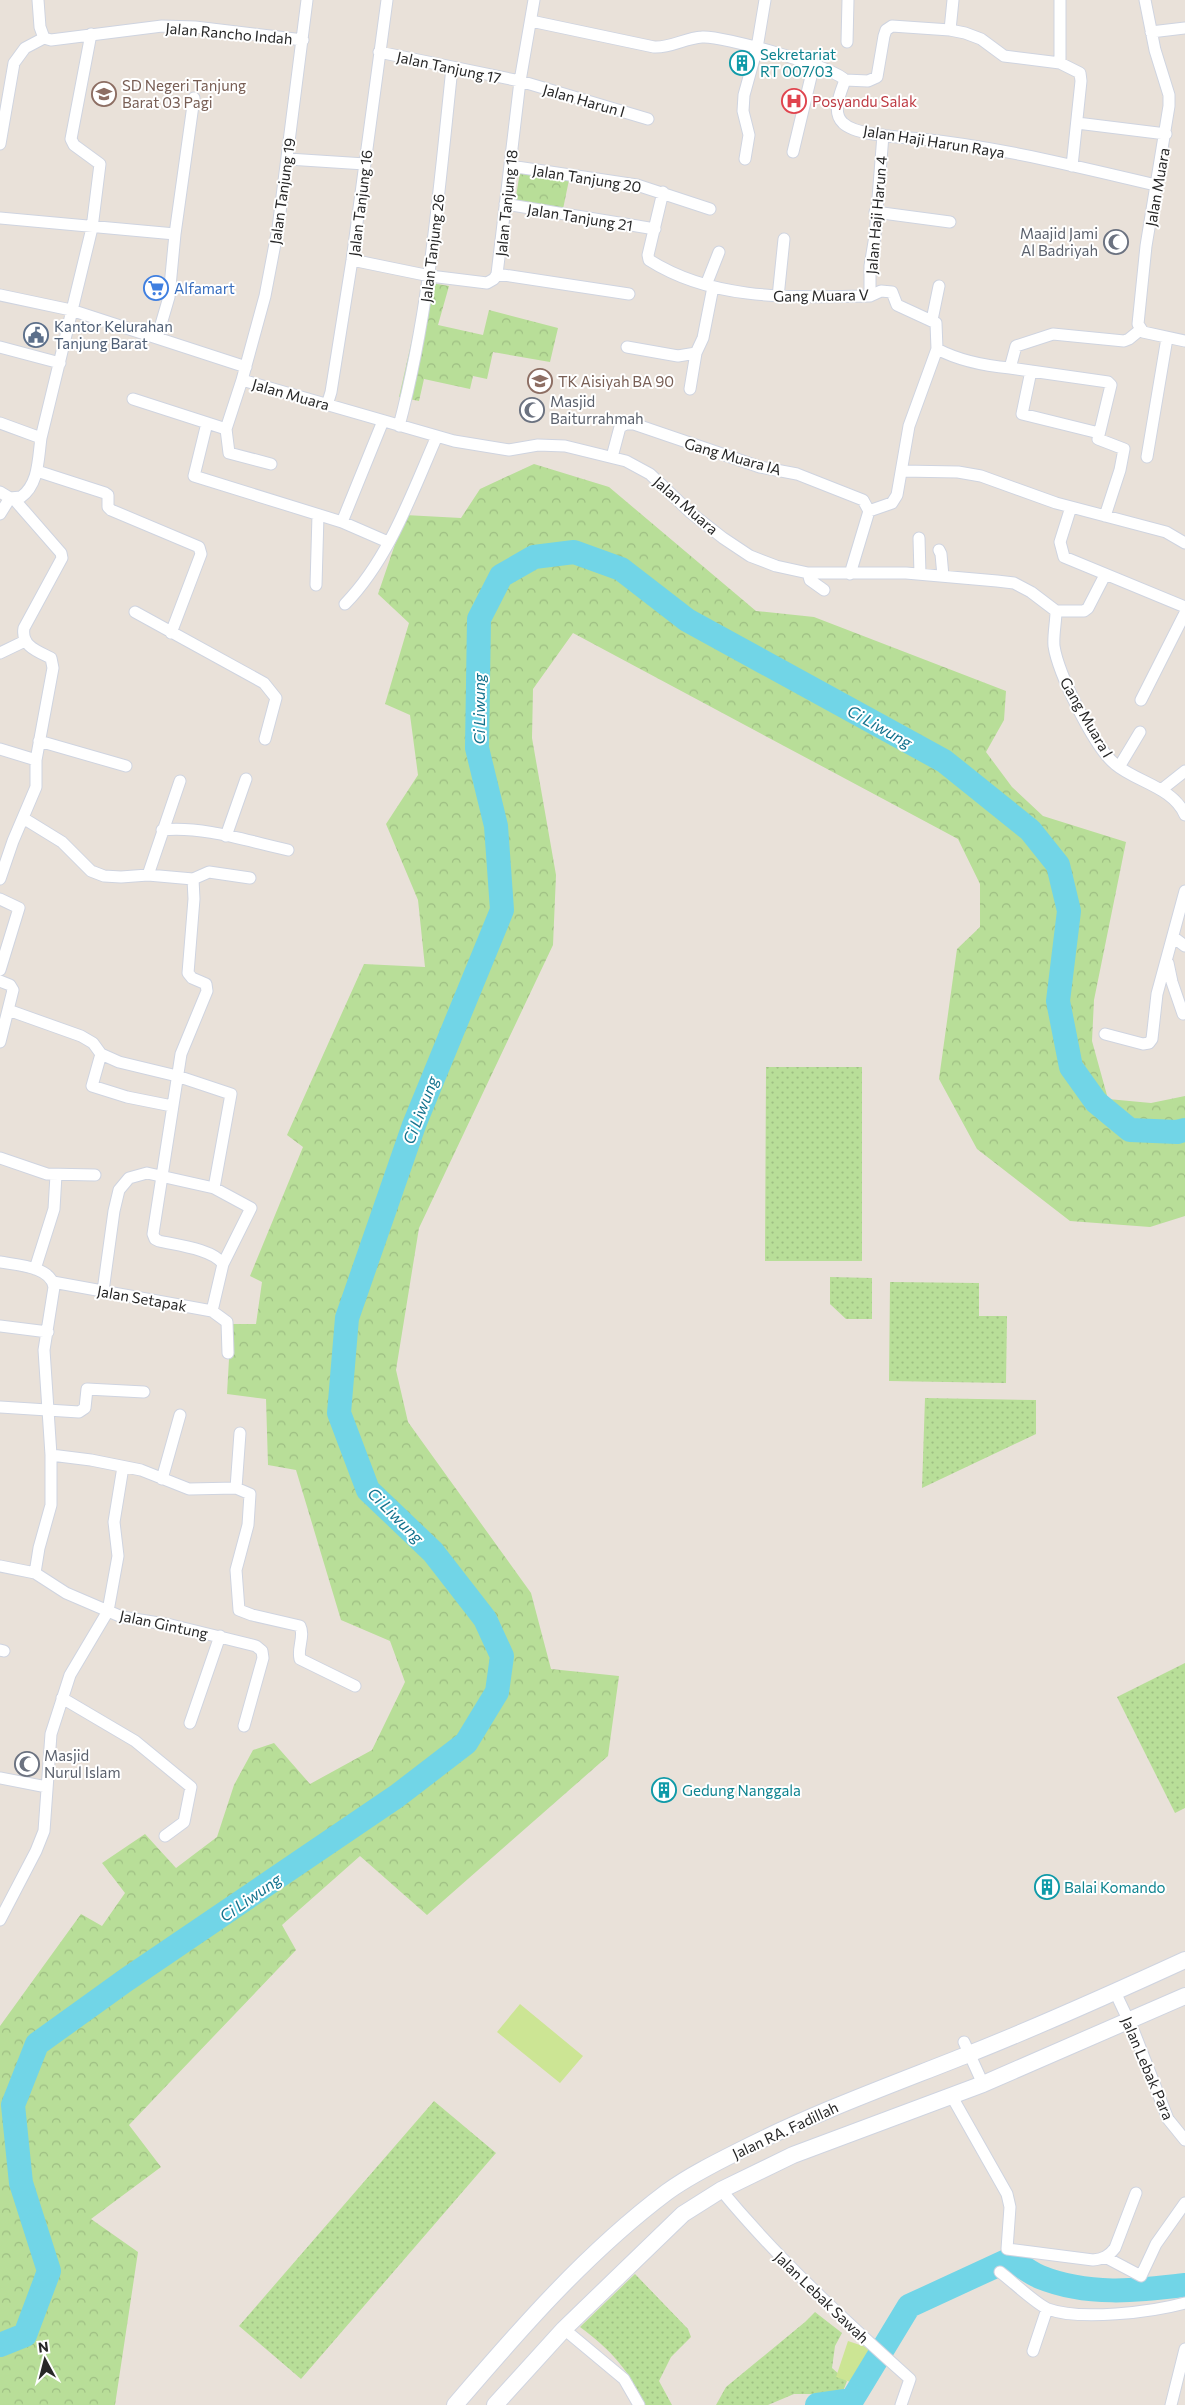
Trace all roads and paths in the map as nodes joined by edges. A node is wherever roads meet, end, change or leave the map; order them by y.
1 (38, 0) edge
2 (307, 0) edge
3 (387, 0) edge
4 (534, 0) edge
5 (764, 0) edge
6 (848, 0) edge
7 (953, 0) edge
8 (1060, 0) edge
9 (1145, 0) edge
10 (531, 21) junction
11 (1185, 28) edge
12 (950, 30) junction
13 (1151, 32) junction
14 (91, 34) junction
15 (44, 38) junction
16 (303, 40) junction
17 (846, 42) dead end
18 (757, 48) junction
19 (379, 52) junction
20 (1060, 63) junction
21 (814, 64) junction
22 (452, 68) junction
23 (846, 80) junction
24 (520, 81) junction
25 (194, 98) dead end
26 (648, 119) dead end
27 (1077, 123) junction
28 (1166, 134) junction
29 (883, 135) junction
30 (0, 144) edge
31 (793, 152) dead end
32 (288, 159) junction
33 (745, 160) dead end
34 (365, 164) junction
35 (510, 166) junction
36 (1072, 166) junction
37 (1156, 185) junction
38 (663, 192) junction
39 (505, 204) junction
40 (710, 209) dead end
41 (875, 212) junction
42 (0, 218) edge
43 (950, 222) dead end
44 (92, 228) junction
45 (655, 229) junction
46 (175, 234) junction
47 (784, 239) dead end
48 (719, 252) dead end
49 (352, 260) junction
50 (497, 274) junction
51 (433, 276) junction
52 (710, 286) junction
53 (939, 286) dead end
54 (629, 294) dead end
55 (0, 295) edge
56 (870, 296) junction
57 (778, 297) junction
58 (71, 310) junction
59 (932, 320) junction
60 (1140, 330) junction
61 (157, 338) junction
62 (1167, 338) junction
63 (1185, 341) edge
64 (0, 347) edge
65 (627, 347) dead end
66 (938, 349) junction
67 (696, 353) junction
68 (60, 363) junction
69 (246, 367) junction
70 (1010, 368) junction
71 (1032, 371) junction
72 (242, 380) junction
73 (690, 388) dead end
74 (133, 399) dead end
75 (327, 404) junction
76 (383, 421) junction
77 (0, 423) edge
78 (207, 423) junction
79 (399, 426) junction
80 (226, 429) junction
81 (1099, 433) junction
82 (437, 436) junction
83 (41, 438) junction
84 (612, 457) junction
85 (1147, 457) dead end
86 (271, 464) dead end
87 (37, 471) junction
88 (902, 471) junction
89 (11, 496) edge
90 (1071, 507) junction
91 (869, 511) junction
92 (0, 514) edge
93 (318, 515) junction
94 (1105, 516) junction
95 (342, 522) junction
96 (919, 538) dead end
97 (388, 542) junction
98 (1185, 543) edge
99 (939, 550) dead end
100 (808, 573) junction
101 (850, 574) junction
102 (920, 574) junction
103 (1105, 575) junction
104 (943, 576) junction
105 (316, 586) dead end
106 (824, 590) dead end
107 (345, 604) dead end
108 (1185, 607) edge
109 (134, 612) dead end
110 (1056, 612) junction
111 (1185, 613) edge
112 (171, 634) junction
113 (25, 641) junction
114 (0, 653) edge
115 (1141, 700) dead end
116 (1140, 732) dead end
117 (265, 740) dead end
118 (39, 741) junction
119 (0, 749) edge
120 (36, 760) junction
121 (126, 766) dead end
122 (1119, 767) junction
123 (1185, 771) edge
124 (246, 779) dead end
125 (180, 781) dead end
126 (1161, 790) junction
127 (1181, 803) edge
128 (1185, 814) edge
129 (24, 818) junction
130 (162, 830) junction
131 (226, 836) junction
132 (288, 850) dead end
133 (148, 875) junction
134 (250, 878) dead end
135 (0, 879) edge
136 (193, 879) junction
137 (1185, 891) edge
138 (0, 899) edge
139 (1174, 937) junction
140 (1185, 946) edge
141 (1168, 957) junction
142 (0, 970) edge
143 (0, 981) edge
144 (8, 1010) junction
145 (1184, 1014) dead end
146 (1105, 1034) dead end
147 (0, 1042) edge
148 (101, 1054) junction
149 (177, 1076) junction
150 (172, 1106) junction
151 (0, 1158) edge
152 (56, 1175) junction
153 (95, 1175) dead end
154 (161, 1176) junction
155 (214, 1188) junction
156 (0, 1262) edge
157 (223, 1264) junction
158 (35, 1268) junction
159 (53, 1282) junction
160 (104, 1290) junction
161 (212, 1310) junction
162 (0, 1326) edge
163 (48, 1332) junction
164 (228, 1353) dead end
165 (144, 1392) dead end
166 (0, 1407) edge
167 (48, 1412) junction
168 (180, 1415) dead end
169 (240, 1433) dead end
170 (51, 1455) junction
171 (123, 1467) junction
172 (162, 1479) junction
173 (236, 1488) junction
174 (0, 1566) edge
175 (35, 1573) junction
176 (108, 1611) junction
177 (220, 1636) junction
178 (355, 1686) dead end
179 (62, 1698) junction
180 (190, 1723) dead end
181 (244, 1726) dead end
182 (0, 1778) edge
183 (47, 1787) junction
184 (165, 1836) dead end
185 (0, 1920) edge
186 (1185, 1960) edge
187 (1115, 1992) junction
188 (1185, 1996) edge
189 (1129, 2021) junction
190 (966, 2048) junction
191 (983, 2084) junction
192 (951, 2095) junction
193 (1185, 2140) edge
194 (721, 2190) junction
195 (1136, 2193) dead end
196 (1185, 2203) edge
197 (1105, 2257) junction
198 (1000, 2272) dead end
199 (1185, 2303) edge
200 (1047, 2309) junction
201 (564, 2329) junction
202 (1185, 2349) edge
203 (1034, 2351) dead end
204 (455, 2405) edge
205 (495, 2405) edge
206 (640, 2405) edge
207 (901, 2405) edge
208 (1171, 2405) edge

1 - 15 street
2 - 16 street, Jalan Tanjung 19
3 - 19 street, Jalan Tanjung 16
4 - 10 street, Jalan Tanjung 18
5 - 18 street
6 - 17 street
7 - 12 street
8 - 20 street
9 - 13 street, Jalan Muara
10 - 18 street
10 - 24 street, Jalan Tanjung 18
11 - 13 street
12 - 20 street
12 - 23 street
13 - 28 street, Jalan Muara
14 - 15 street, Jalan Rancho Indah
14 - 16 street, Jalan Rancho Indah
14 - 44 street
15 - 30 street
16 - 32 street, Jalan Tanjung 19
18 - 21 street
18 - 33 street
19 - 22 street, Jalan Tanjung 17
19 - 34 street, Jalan Tanjung 16
20 - 27 street
21 - 23 street
21 - 31 street
22 - 24 street, Jalan Tanjung 17
22 - 51 street, Jalan Tanjung 26
23 - 29 street, Jalan Haji Harun Raya
24 - 26 street, Jalan Harun I
24 - 35 street, Jalan Tanjung 18
25 - 46 street
27 - 28 street
27 - 36 street
28 - 37 street, Jalan Muara
29 - 36 street, Jalan Haji Harun Raya
29 - 41 street, Jalan Haji Harun 4
32 - 34 street
32 - 69 street, Jalan Tanjung 19
34 - 49 street, Jalan Tanjung 16
35 - 38 street, Jalan Tanjung 20
35 - 39 street, Jalan Tanjung 18
36 - 37 street, Jalan Haji Harun Raya
37 - 60 street, Jalan Muara
38 - 40 street, Jalan Tanjung 20
38 - 45 street, Jalan Tanjung 20
39 - 45 street, Jalan Tanjung 21
39 - 50 street, Jalan Tanjung 18
41 - 43 street
41 - 56 street, Jalan Haji Harun 4
42 - 44 street
44 - 46 street
44 - 58 street
45 - 52 street, Gang Muara V
46 - 61 street
47 - 57 street
48 - 52 street
49 - 51 street
49 - 75 street, Jalan Tanjung 16
50 - 51 street
50 - 54 street, Jalan Tanjung 18
51 - 79 street, Jalan Tanjung 26
52 - 57 street, Gang Muara V
52 - 67 street
53 - 59 street
55 - 58 street
56 - 57 street, Gang Muara V
56 - 59 street, Gang Muara V
58 - 61 street
58 - 68 street
59 - 66 street
60 - 62 street
60 - 70 street
61 - 69 street
62 - 63 street
62 - 85 street
64 - 68 street
65 - 67 street
66 - 70 street
66 - 88 street
67 - 73 street
68 - 83 street
69 - 72 street, Jalan Tanjung 19
70 - 71 street
71 - 81 street
71 - 81 street
72 - 75 street, Jalan Muara
72 - 80 street, Jalan Tanjung 19
74 - 78 street
75 - 76 street, Jalan Muara
76 - 79 street, Jalan Muara
76 - 95 street
77 - 83 street
78 - 80 street
78 - 93 street
79 - 82 street, Jalan Muara
80 - 86 street
81 - 94 street
82 - 84 street, Jalan Muara
82 - 97 street
83 - 87 street
84 - 91 street, Gang Muara IA
84 - 100 street, Jalan Muara
87 - 89 street
87 - 112 street
88 - 90 street
88 - 91 street
89 - 92 street
89 - 113 street
90 - 94 street
90 - 103 street
91 - 101 street
93 - 95 street
93 - 105 street
94 - 98 street
95 - 97 street
96 - 102 street
97 - 107 street
99 - 104 street
100 - 101 street, Jalan Muara
100 - 106 street
101 - 102 street, Jalan Muara
102 - 104 street, Jalan Muara
103 - 108 street
103 - 110 street
104 - 110 street, Jalan Muara
109 - 112 street
110 - 122 street, Gang Muara I
111 - 115 street
112 - 117 street
113 - 114 street
113 - 118 street
116 - 122 street
118 - 120 street
118 - 121 street
119 - 120 street
120 - 129 street
122 - 126 street, Gang Muara I
123 - 126 street
124 - 131 street
125 - 130 street
126 - 127 street, Gang Muara I
127 - 128 street, Gang Muara I
129 - 133 street
129 - 135 street
130 - 131 street
130 - 133 street
131 - 132 street
133 - 136 street
134 - 136 street
136 - 149 street
137 - 139 street
138 - 142 street
139 - 140 street
139 - 141 street
141 - 145 street
141 - 146 street
143 - 144 street
144 - 147 street
144 - 148 street
148 - 149 street
148 - 150 street
149 - 150 street
149 - 155 street
150 - 154 street
151 - 152 street
152 - 153 street
152 - 158 street
154 - 155 street
154 - 157 street
154 - 160 street
155 - 157 street
156 - 158 street
157 - 161 street
158 - 159 street
159 - 160 street, Jalan Setapak
159 - 163 street
160 - 161 street, Jalan Setapak
161 - 164 street, Jalan Setapak
162 - 163 street
163 - 167 street
165 - 167 street
166 - 167 street
167 - 170 street
168 - 172 street
169 - 173 street
170 - 171 street
170 - 175 street
171 - 172 street
171 - 176 street, Jalan Gintung
172 - 173 street
173 - 178 street
174 - 175 street
175 - 176 street, Jalan Gintung
176 - 177 street, Jalan Gintung
176 - 179 street, Jalan Gintung
177 - 180 street, Jalan Gintung
177 - 181 street, Jalan Gintung
179 - 183 street, Jalan Gintung
179 - 184 street
182 - 183 street
183 - 185 street, Jalan Gintung
186 - 187 main road, Jalan RA. Fadillah
187 - 189 street, Jalan Lebak Para
187 - 190 main road, Jalan RA. Fadillah
188 - 189 main road, Jalan RA. Fadillah
189 - 191 main road, Jalan RA. Fadillah
189 - 193 street, Jalan Lebak Para
190 - 191 street
190 - 204 main road, Jalan RA. Fadillah
191 - 192 main road, Jalan RA. Fadillah
192 - 194 main road, Jalan RA. Fadillah
192 - 197 street
194 - 201 main road, Jalan RA. Fadillah
194 - 207 street, Jalan Lebak Sawah
195 - 197 street
196 - 197 street
198 - 200 street
199 - 200 street
200 - 203 street
201 - 205 main road, Jalan RA. Fadillah
201 - 206 street
202 - 208 street

